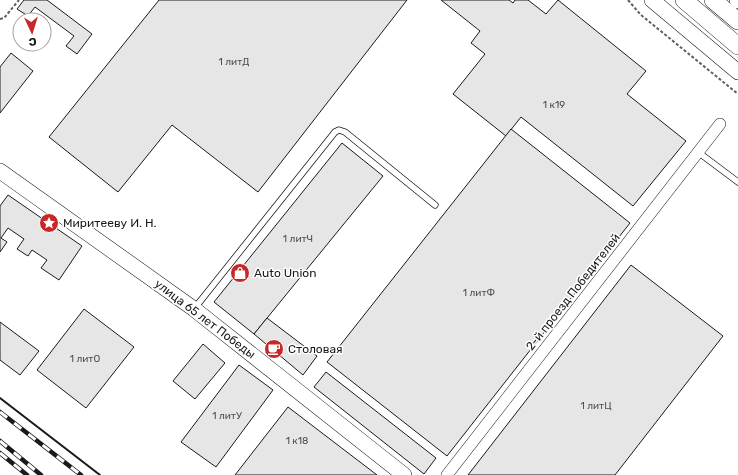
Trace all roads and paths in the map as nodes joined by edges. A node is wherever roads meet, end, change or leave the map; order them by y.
1 (19, 0) edge
2 (628, 0) edge
3 (652, 0) edge
4 (684, 0) edge
5 (713, 0) edge
6 (0, 18) edge
7 (738, 22) edge
8 (738, 46) edge
9 (738, 72) edge
10 (738, 94) edge
11 (720, 124) dead end
12 (698, 152) junction
13 (0, 171) edge
14 (738, 182) edge
15 (434, 205) dead end
16 (194, 309) junction
17 (404, 475) edge
18 (448, 475) edge

1 - 6 path
2 - 10 path
3 - 9 street
4 - 8 main road
5 - 7 main road
11 - 12 street, 2-й проезд Победителей
12 - 14 lane
12 - 18 street, 2-й проезд Победителей
13 - 16 street, улица 65 лет Победы
15 - 16 lane
16 - 17 street, улица 65 лет Победы

